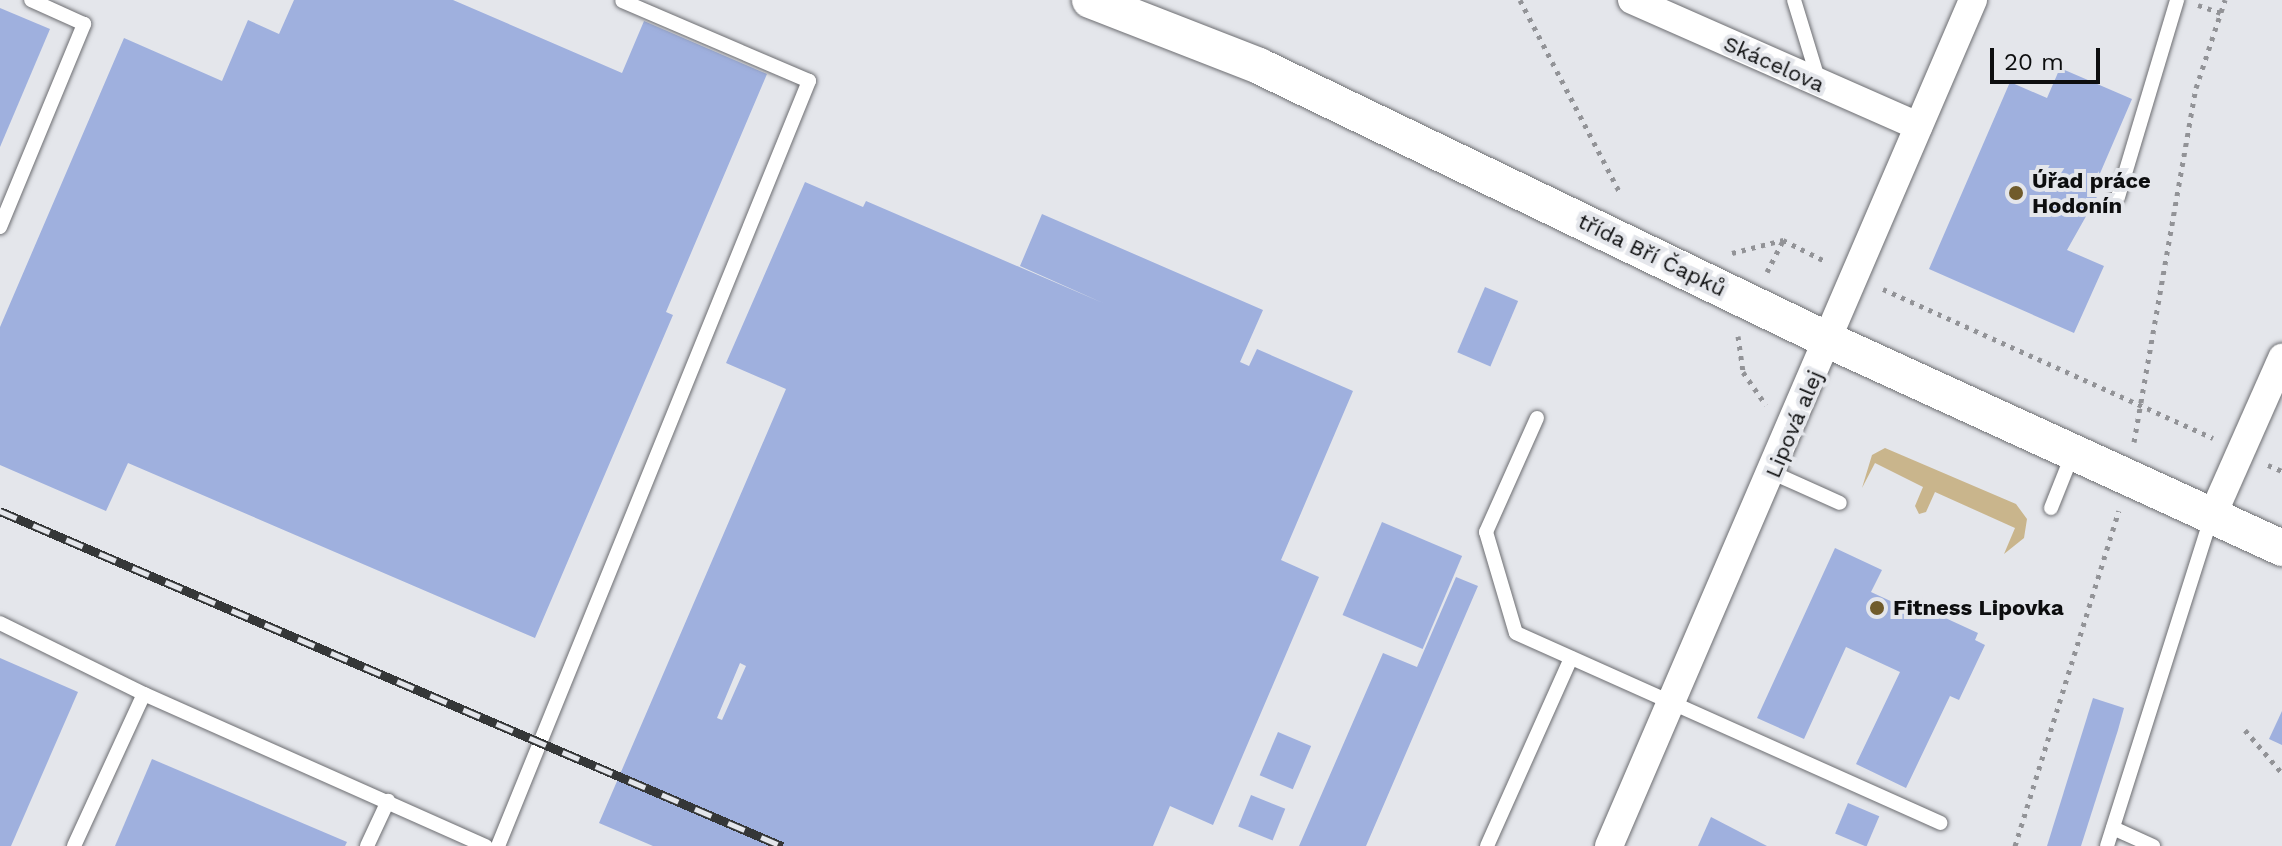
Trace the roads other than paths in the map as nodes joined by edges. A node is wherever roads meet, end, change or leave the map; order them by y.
1 (31, 0) edge
2 (1090, 0) edge
3 (1632, 0) edge
4 (1794, 0) edge
5 (1973, 0) edge
6 (2177, 0) edge
7 (622, 1) edge
8 (1820, 86) junction
9 (1918, 126) junction
10 (2118, 197) dead end
11 (0, 227) edge
12 (1830, 341) junction
13 (2282, 358) edge
14 (1537, 418) dead end
15 (2074, 451) junction
16 (1773, 473) junction
17 (1840, 503) dead end
18 (2051, 508) dead end
19 (2213, 514) junction
20 (2282, 548) edge
21 (0, 623) edge
22 (1571, 658) junction
23 (144, 694) junction
24 (1673, 705) junction
25 (388, 801) junction
26 (1940, 823) dead end
27 (2113, 828) junction
28 (74, 846) edge
29 (367, 846) edge
30 (486, 846) edge
31 (498, 846) edge
32 (1487, 846) edge
33 (1609, 846) edge
34 (2107, 846) edge
35 (2153, 846) edge

1 - 11 lane
2 - 12 street, třída Bří Čapků
3 - 8 street, Skácelova
4 - 8 lane
5 - 9 street, Lipová alej
6 - 10 lane
7 - 31 lane
8 - 9 street, Skácelova
9 - 12 street, Lipová alej
12 - 15 street, třída Bří Čapků
12 - 16 street, Lipová alej
13 - 19 street
14 - 22 lane
15 - 18 lane
15 - 19 street, třída Bří Čapků
16 - 17 lane
16 - 24 street, Lipová alej
19 - 20 street, třída Bří Čapků
19 - 27 lane
21 - 23 lane
22 - 24 lane
22 - 32 lane
23 - 25 lane
23 - 28 lane
24 - 26 lane
24 - 33 street, Lipová alej
25 - 29 lane
25 - 30 lane
27 - 34 lane
27 - 35 lane

